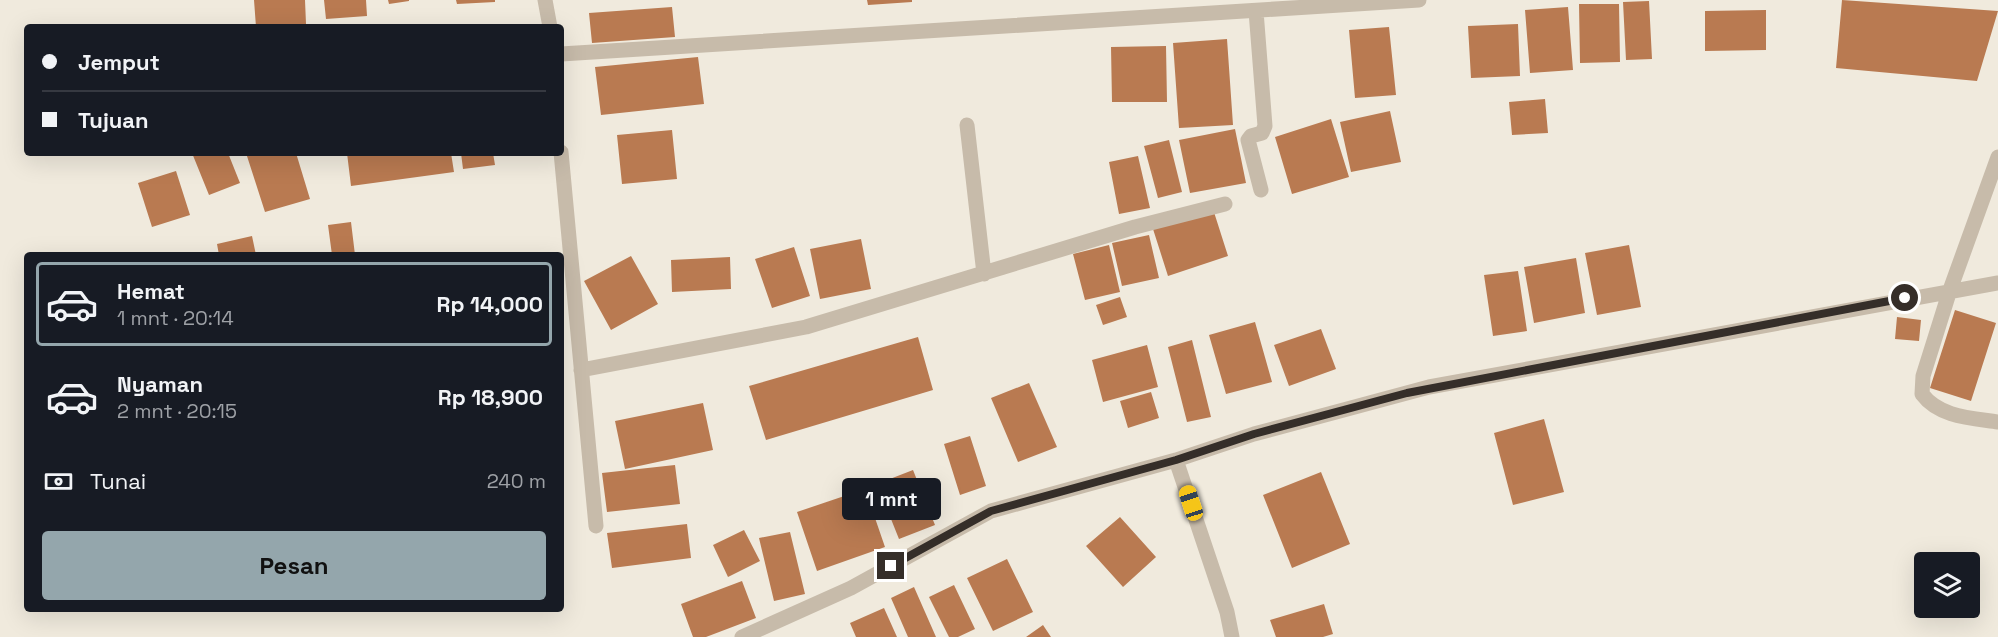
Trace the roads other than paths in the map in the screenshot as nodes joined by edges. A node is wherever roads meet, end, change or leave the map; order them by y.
1 (545, 0) edge
2 (1419, 0) edge
3 (1256, 11) junction
4 (549, 24) edge
5 (564, 54) edge
6 (967, 125) dead end
7 (561, 156) edge
8 (1998, 157) edge
9 (1260, 190) dead end
10 (1225, 204) dead end
11 (984, 274) junction
12 (1998, 283) edge
13 (1950, 290) junction
14 (581, 370) junction
15 (1998, 422) edge
16 (1176, 460) junction
17 (596, 526) dead end
18 (742, 637) edge
19 (1232, 637) edge

1 - 4 street
2 - 3 street
3 - 5 street
3 - 9 street
6 - 11 street
7 - 14 street
8 - 13 street
10 - 11 street
11 - 14 street
12 - 13 street
13 - 15 street
13 - 16 street
14 - 17 street
16 - 18 street
16 - 19 street

